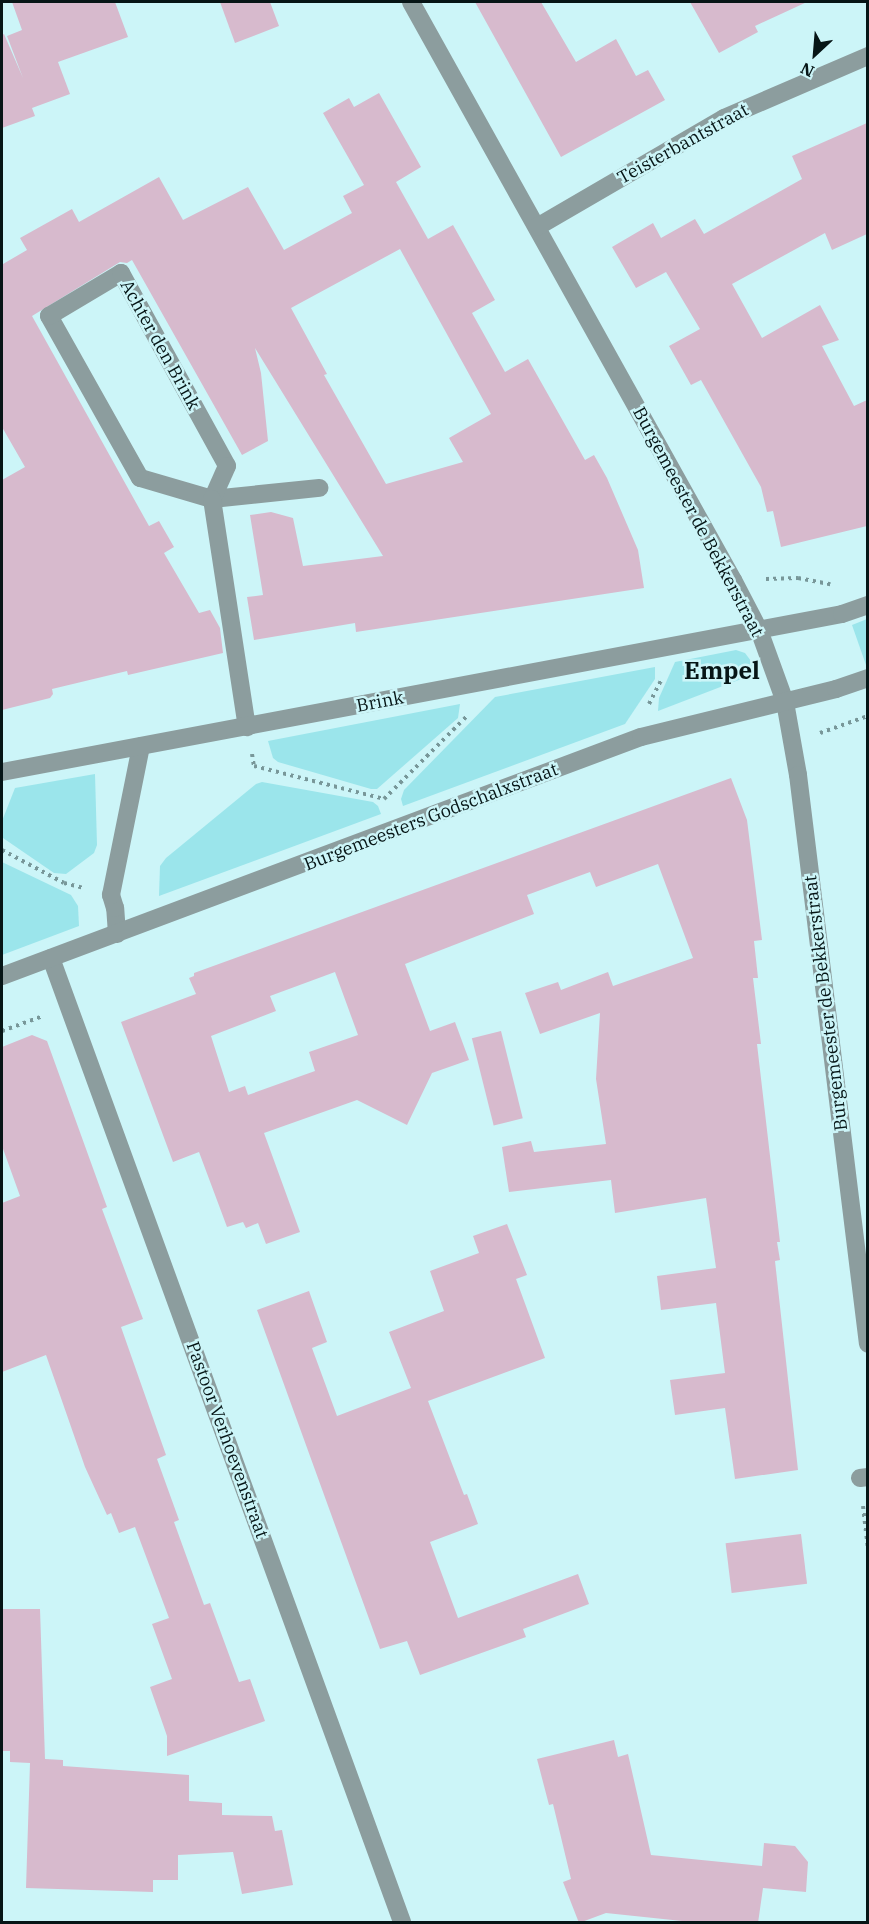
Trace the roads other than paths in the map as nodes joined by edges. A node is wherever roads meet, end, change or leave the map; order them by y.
1 (411, 2) edge
2 (867, 56) edge
3 (537, 227) junction
4 (319, 488) dead end
5 (212, 499) junction
6 (867, 605) edge
7 (759, 630) junction
8 (867, 678) edge
9 (785, 702) junction
10 (247, 727) junction
11 (141, 746) junction
12 (2, 772) edge
13 (117, 934) junction
14 (51, 958) junction
15 (2, 976) edge
16 (867, 1344) edge
17 (402, 1923) edge

1 - 3 street, Burgemeester de Bekkerstraat
2 - 3 street, Teisterbantstraat
3 - 7 street, Burgemeester de Bekkerstraat
4 - 5 street
5 - 5 street, Achter den Brink
5 - 10 street
6 - 7 street
7 - 9 street, Burgemeester de Bekkerstraat
7 - 10 street, Brink
8 - 9 street, Burgemeesters Godschalxstraat
9 - 13 street, Burgemeesters Godschalxstraat
9 - 16 street, Burgemeester de Bekkerstraat
10 - 11 street, Brink
11 - 12 street, Brink
11 - 13 street
13 - 14 street, Burgemeesters Godschalxstraat
14 - 15 street, Burgemeesters Godschalxstraat
14 - 17 street, Pastoor Verhoevenstraat

